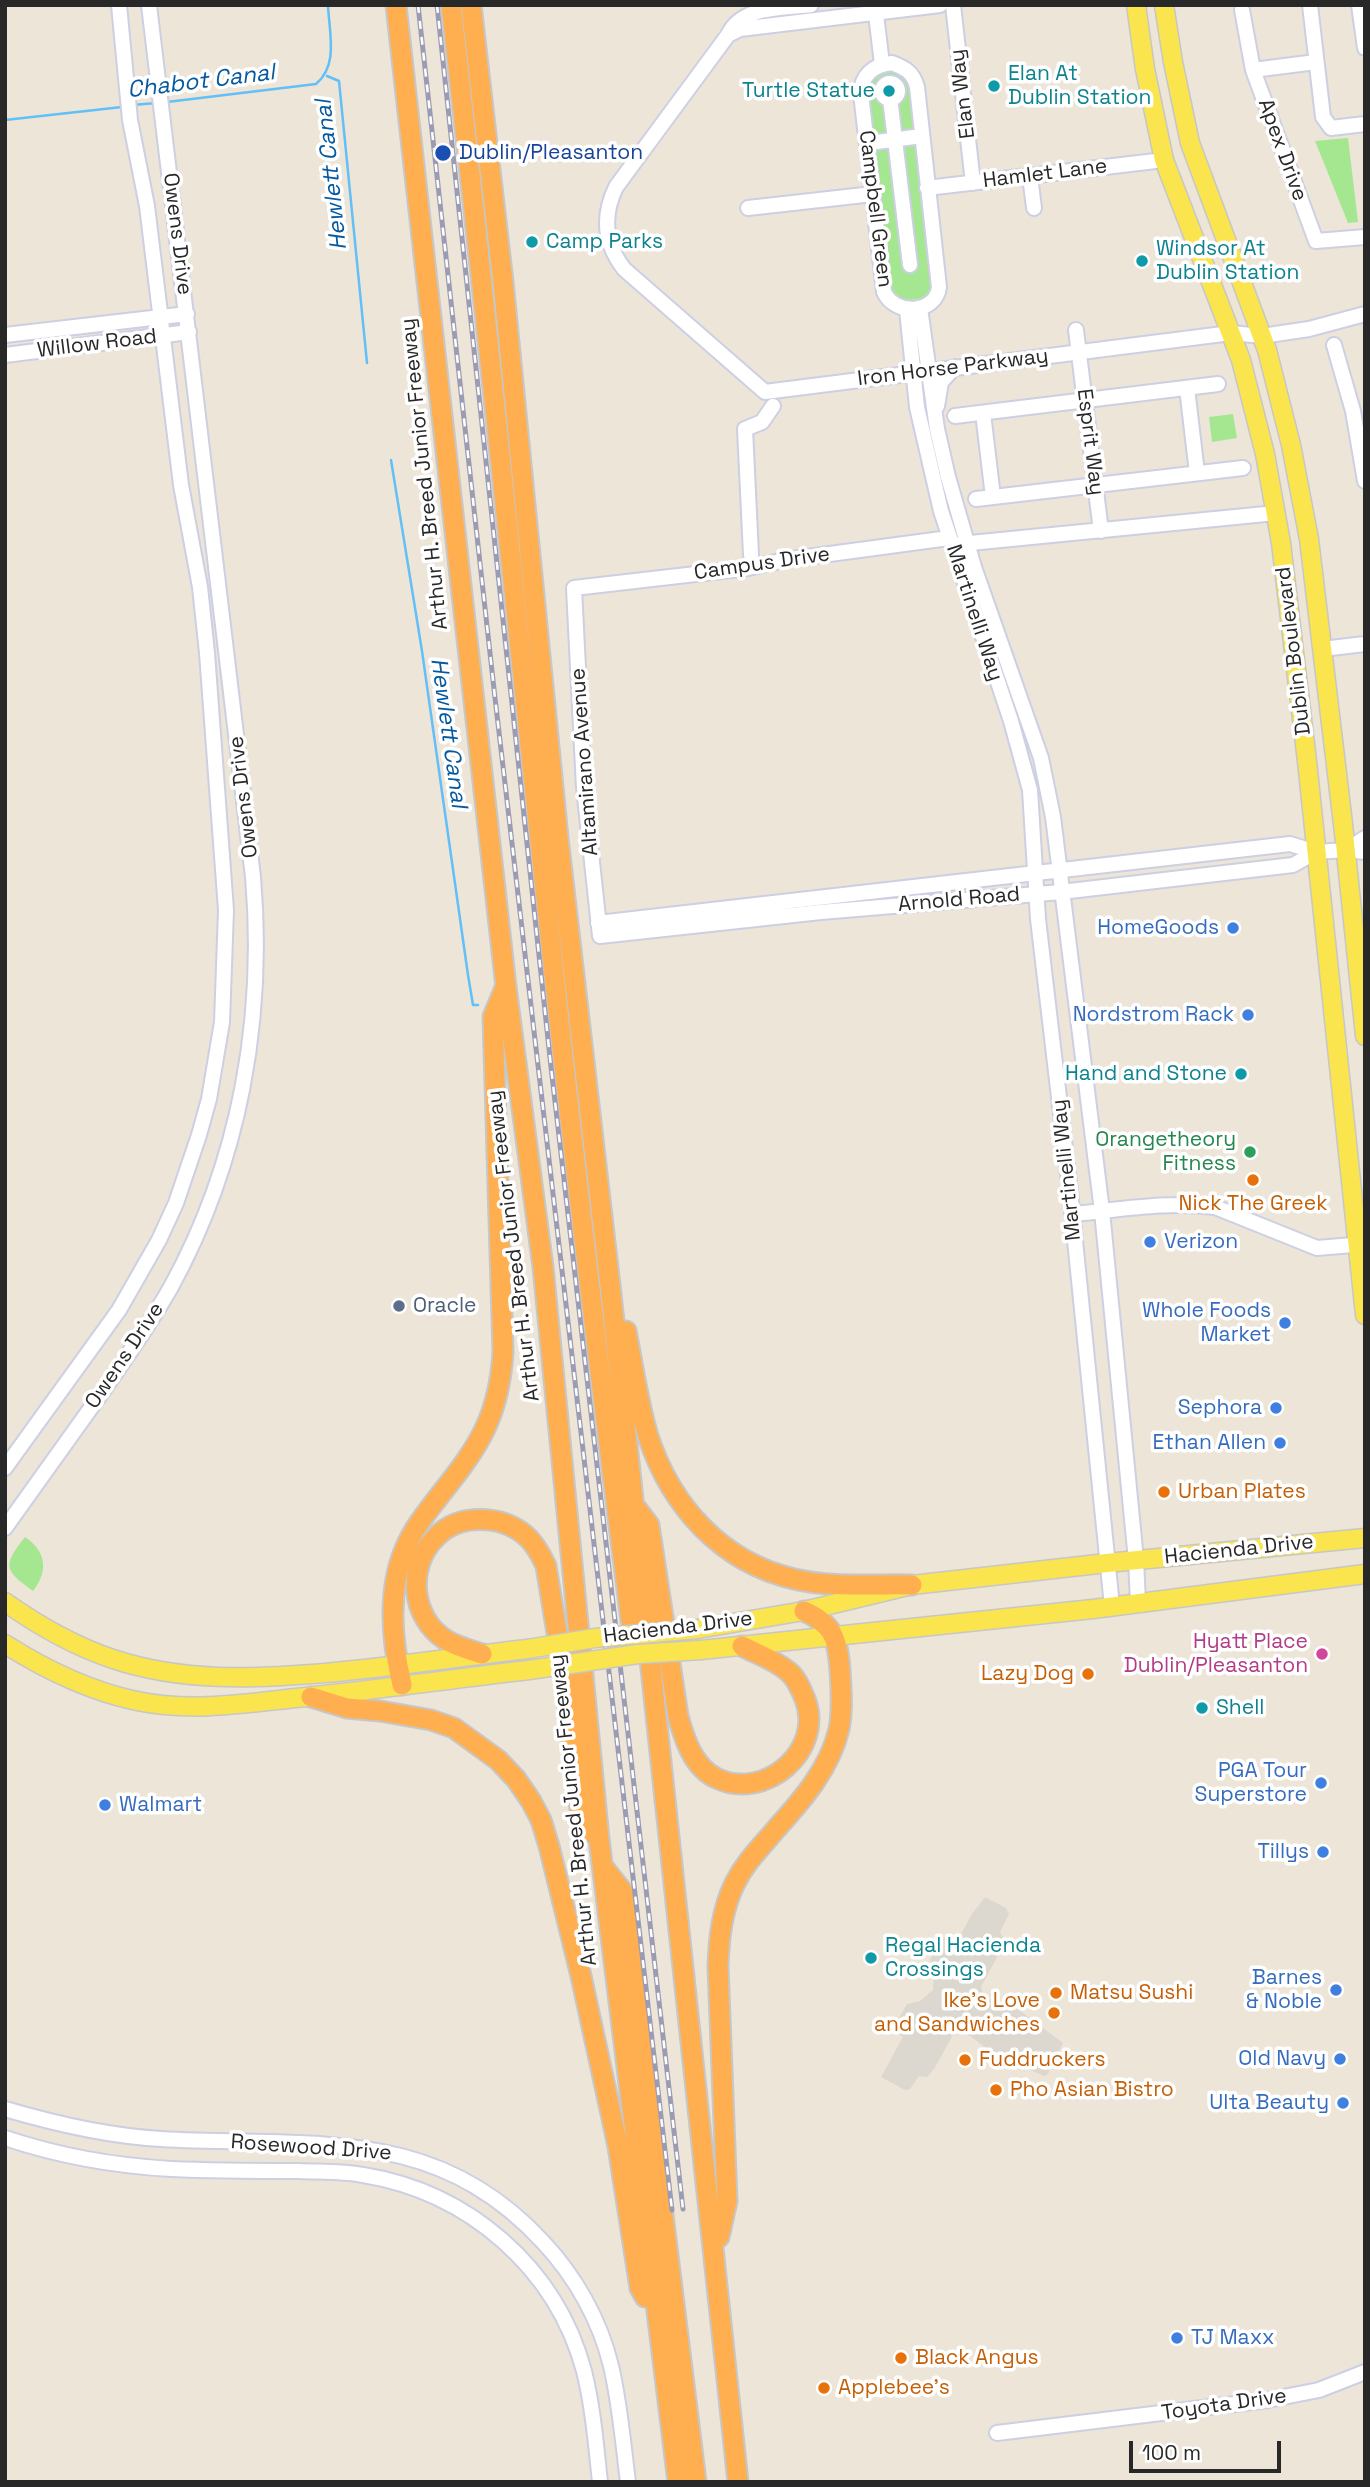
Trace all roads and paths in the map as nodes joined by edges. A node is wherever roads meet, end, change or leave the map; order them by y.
1 (119, 5) edge
2 (149, 5) edge
3 (396, 5) edge
4 (451, 5) edge
5 (471, 5) edge
6 (811, 5) edge
7 (940, 5) edge
8 (953, 5) edge
9 (1136, 5) edge
10 (1164, 5) edge
11 (1310, 5) edge
12 (1361, 6) edge
13 (880, 9) edge
14 (1242, 10) dead end
15 (728, 35) junction
16 (1365, 48) edge
17 (1316, 62) junction
18 (887, 63) junction
19 (1253, 70) junction
20 (890, 98) dead end
21 (1365, 124) edge
22 (914, 137) dead end
23 (895, 140) junction
24 (877, 142) dead end
25 (1164, 160) junction
26 (1030, 176) junction
27 (973, 183) junction
28 (927, 188) junction
29 (873, 194) junction
30 (748, 208) dead end
31 (1034, 208) dead end
32 (1365, 237) edge
33 (910, 265) dead end
34 (913, 309) junction
35 (187, 314) junction
36 (1365, 314) edge
37 (162, 316) junction
38 (1076, 330) dead end
39 (189, 332) junction
40 (1231, 333) junction
41 (5, 335) edge
42 (164, 336) junction
43 (1262, 337) junction
44 (1334, 345) dead end
45 (1079, 352) junction
46 (5, 355) edge
47 (955, 367) junction
48 (920, 371) junction
49 (1218, 384) dead end
50 (1187, 388) junction
51 (1084, 401) junction
52 (774, 406) dead end
53 (1359, 410) edge
54 (983, 413) junction
55 (956, 416) dead end
56 (943, 456) junction
57 (1243, 468) dead end
58 (1198, 473) junction
59 (1365, 481) edge
60 (1095, 485) junction
61 (993, 497) junction
62 (976, 499) dead end
63 (1276, 513) junction
64 (1101, 531) junction
65 (956, 542) junction
66 (751, 555) dead end
67 (574, 588) joint
68 (1365, 644) edge
69 (1322, 649) junction
70 (1365, 838) edge
71 (1346, 849) junction
72 (1316, 852) junction
73 (1365, 852) edge
74 (1059, 872) junction
75 (1037, 874) junction
76 (1061, 892) junction
77 (1038, 893) junction
78 (599, 930) junction
79 (506, 987) junction
80 (1365, 1036) edge
81 (1102, 1211) junction
82 (1072, 1214) junction
83 (1361, 1244) edge
84 (611, 1294) junction
85 (1365, 1315) edge
86 (5, 1468) edge
87 (632, 1503) junction
88 (5, 1528) edge
89 (1365, 1538) edge
90 (1136, 1560) junction
91 (1107, 1563) junction
92 (1365, 1574) edge
93 (912, 1585) junction
94 (5, 1590) edge
95 (1138, 1602) junction
96 (9, 1605) edge
97 (1112, 1606) junction
98 (804, 1611) junction
99 (834, 1637) junction
100 (5, 1644) edge
101 (741, 1646) junction
102 (482, 1654) junction
103 (400, 1676) junction
104 (652, 1676) junction
105 (311, 1697) junction
106 (599, 1839) junction
107 (603, 1866) junction
108 (5, 2109) edge
109 (5, 2138) edge
110 (715, 2256) junction
111 (656, 2316) junction
112 (1365, 2372) edge
113 (997, 2433) dead end
114 (600, 2482) edge
115 (628, 2482) edge
116 (678, 2482) edge
117 (695, 2482) edge
118 (738, 2482) edge

1 - 37 street, Owens Drive
2 - 35 street, Owens Drive
3 - 79 highway, Arthur H. Breed Junior Freeway
4 - 104 highway
5 - 84 highway
6 - 15 street
7 - 13 street
8 - 27 street, Elan Way
9 - 25 main road, Dublin Boulevard
10 - 43 main road, Dublin Boulevard
11 - 17 street
12 - 16 street
13 - 15 street
13 - 18 street
14 - 19 street, Apex Drive
15 - 48 street, Iron Horse Parkway
17 - 19 street
17 - 21 street
18 - 28 street
18 - 29 street, Campbell Green
19 - 32 street, Apex Drive
20 - 23 street
22 - 23 street
23 - 24 street
23 - 33 street
25 - 26 street, Hamlet Lane
25 - 40 main road, Dublin Boulevard
26 - 27 street, Hamlet Lane
26 - 31 street
27 - 28 street, Hamlet Lane
28 - 34 street
29 - 30 street
29 - 34 street, Campbell Green
34 - 48 street, Campbell Green
35 - 37 street, Willow Road
35 - 39 street, Owens Drive
36 - 43 street, Iron Horse Parkway
37 - 41 street, Willow Road
37 - 42 street, Owens Drive
38 - 45 street, Esprit Way
39 - 42 street, Willow Road
39 - 88 street, Owens Drive
40 - 43 street, Iron Horse Parkway
40 - 45 street, Iron Horse Parkway
40 - 63 main road, Dublin Boulevard
42 - 46 street, Willow Road
42 - 86 street, Owens Drive
43 - 69 main road, Dublin Boulevard
44 - 53 street
45 - 47 street, Iron Horse Parkway
45 - 51 street, Esprit Way
47 - 48 street, Iron Horse Parkway
47 - 56 street, Martinelli Way
48 - 56 street, Martinelli Way
48 - 65 street, Martinelli Way
49 - 50 street
50 - 51 street
50 - 58 street
51 - 54 street
51 - 60 street, Esprit Way
52 - 66 street
53 - 59 street
54 - 55 street
54 - 61 street
56 - 65 street, Martinelli Way
57 - 58 street
58 - 60 street
60 - 61 street
60 - 64 street, Esprit Way
61 - 62 street
63 - 64 street, Campus Drive
63 - 72 main road, Dublin Boulevard
64 - 65 street, Campus Drive
65 - 67 street, Campus Drive
65 - 74 street, Martinelli Way
65 - 75 street, Martinelli Way
67 - 78 street, Altamirano Avenue
68 - 69 street
69 - 71 main road, Dublin Boulevard
70 - 71 street, Arnold Road
71 - 72 street, Arnold Road
71 - 73 street, Arnold Road
71 - 80 main road, Dublin Boulevard
72 - 74 street, Arnold Road
72 - 76 street, Arnold Road
72 - 83 main road, Dublin Boulevard
74 - 75 street, Arnold Road
74 - 76 street, Martinelli Way
75 - 77 street, Martinelli Way
75 - 78 street, Arnold Road
76 - 77 street, Arnold Road
76 - 81 street, Martinelli Way
77 - 78 street, Arnold Road
77 - 82 street, Martinelli Way
79 - 103 highway
79 - 106 highway, Arthur H. Breed Junior Freeway
81 - 82 street
81 - 83 street
81 - 90 street, Martinelli Way
82 - 91 street, Martinelli Way
83 - 85 main road, Dublin Boulevard
84 - 87 highway
84 - 93 highway
87 - 101 highway
87 - 104 highway
89 - 90 main road, Hacienda Drive
90 - 91 main road, Hacienda Drive
90 - 95 street, Martinelli Way
91 - 93 main road, Hacienda Drive
91 - 97 street, Martinelli Way
92 - 95 main road, Hacienda Drive
93 - 98 main road, Hacienda Drive
94 - 96 main road
95 - 97 main road, Hacienda Drive
96 - 103 main road, Hacienda Drive
97 - 99 main road, Hacienda Drive
98 - 99 highway
98 - 102 main road, Hacienda Drive, bridge
99 - 101 main road, Hacienda Drive
99 - 110 highway
100 - 105 main road, Hacienda Drive
101 - 103 main road, Hacienda Drive, bridge
102 - 103 main road, Hacienda Drive
102 - 106 highway
103 - 105 main road, Hacienda Drive
104 - 110 highway
105 - 111 highway
106 - 107 highway, Arthur H. Breed Junior Freeway
107 - 111 highway, Arthur H. Breed Junior Freeway
107 - 117 highway
108 - 115 street, Rosewood Drive
109 - 114 street, Rosewood Drive
110 - 118 highway
111 - 116 highway, Arthur H. Breed Junior Freeway
112 - 113 street, Toyota Drive

